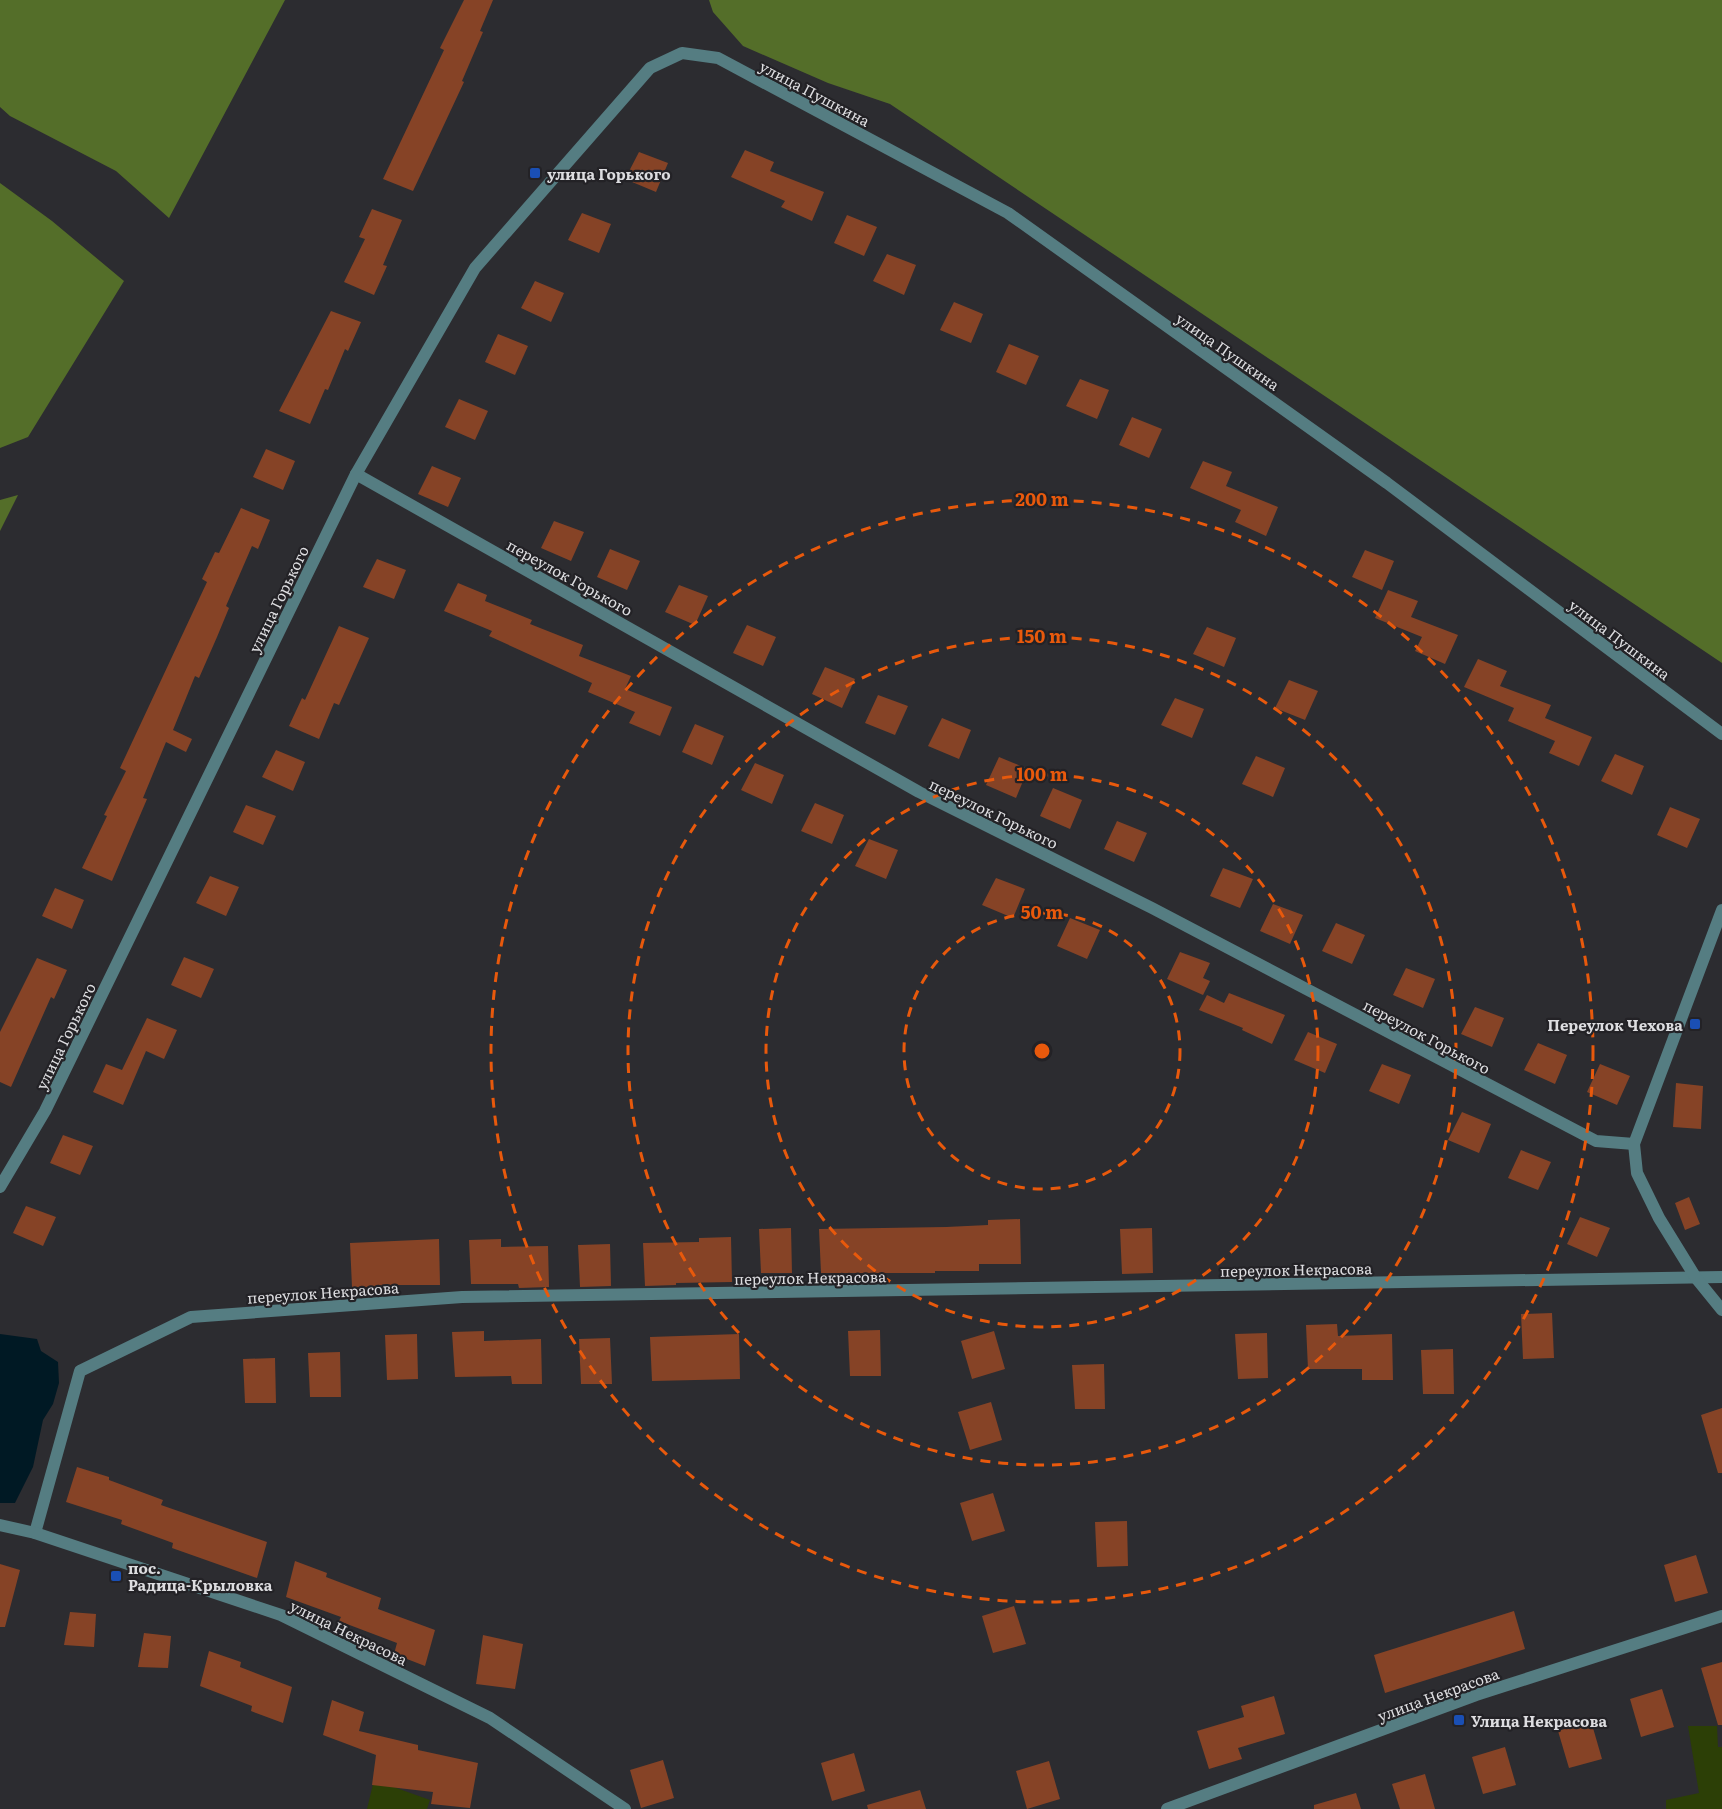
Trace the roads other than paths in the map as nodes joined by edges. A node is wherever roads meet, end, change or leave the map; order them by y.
1 (682, 52) joint
2 (356, 474) junction
3 (1722, 734) edge
4 (1722, 910) edge
5 (1634, 1144) junction
6 (0, 1187) edge
7 (1722, 1277) edge
8 (1696, 1278) junction
9 (1722, 1310) edge
10 (0, 1525) edge
11 (35, 1533) junction
12 (1722, 1616) edge
13 (625, 1809) edge
14 (1167, 1809) edge

1 - 2 street, улица Горького
1 - 3 street, улица Пушкина
2 - 5 street, переулок Горького
2 - 6 street, улица Горького
4 - 5 street
5 - 8 street
7 - 8 street, переулок Некрасова
8 - 9 street
8 - 11 street, переулок Некрасова
10 - 11 street, улица Некрасова
11 - 13 street, улица Некрасова
12 - 14 street, улица Некрасова

